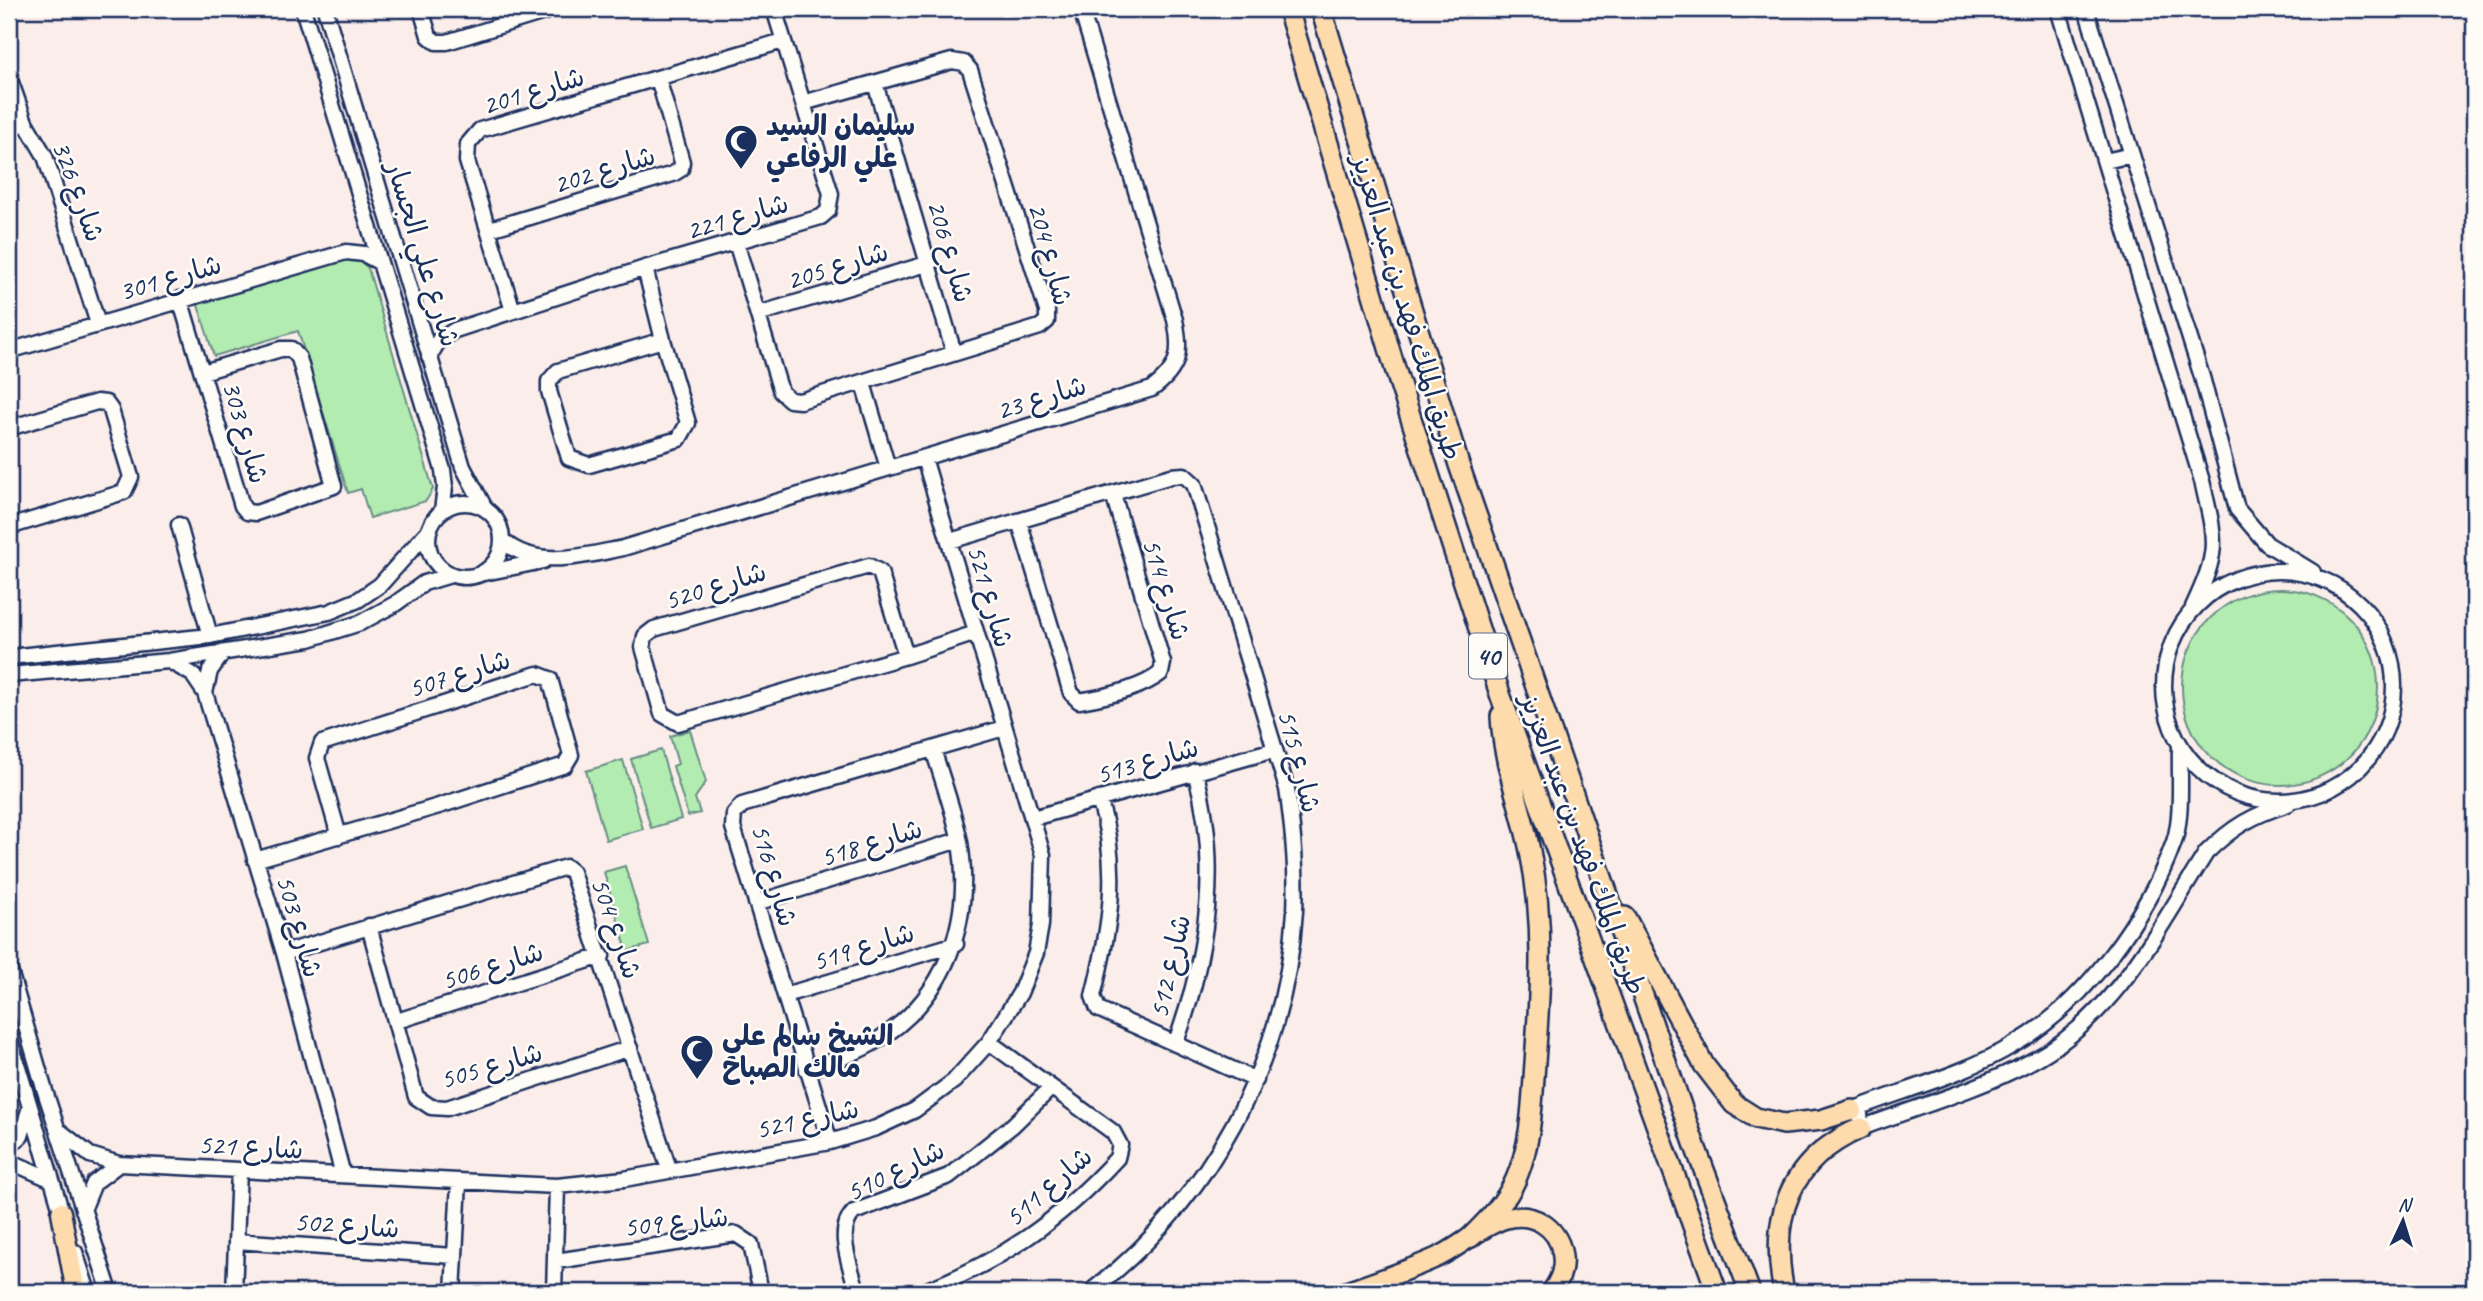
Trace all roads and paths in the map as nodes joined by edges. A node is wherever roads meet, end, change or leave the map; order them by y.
1 (303, 9) edge
2 (325, 9) edge
3 (421, 9) edge
4 (554, 9) edge
5 (774, 9) edge
6 (1081, 9) edge
7 (1288, 9) edge
8 (1321, 9) edge
9 (2058, 9) edge
10 (2086, 9) edge
11 (783, 41) junction
12 (9, 77) edge
13 (658, 78) junction
14 (875, 83) junction
15 (353, 102) junction
16 (803, 103) junction
17 (332, 106) junction
18 (24, 122) junction
19 (9, 129) edge
20 (366, 146) junction
21 (346, 152) junction
22 (2132, 155) junction
23 (2105, 161) junction
24 (368, 225) junction
25 (490, 229) junction
26 (736, 242) junction
27 (345, 252) junction
28 (379, 262) junction
29 (930, 263) junction
30 (645, 268) junction
31 (180, 299) junction
32 (513, 311) junction
33 (758, 314) junction
34 (419, 322) junction
35 (98, 324) junction
36 (455, 330) junction
37 (663, 340) junction
38 (9, 351) edge
39 (954, 353) junction
40 (429, 357) junction
41 (203, 372) junction
42 (863, 383) junction
43 (9, 428) edge
44 (924, 458) junction
45 (888, 468) junction
46 (1113, 494) junction
47 (486, 510) junction
48 (442, 511) junction
49 (1019, 521) junction
50 (179, 525) dead end
51 (9, 527) edge
52 (429, 530) junction
53 (502, 540) junction
54 (950, 541) junction
55 (555, 558) junction
56 (481, 574) junction
57 (451, 575) junction
58 (2329, 582) junction
59 (2191, 611) junction
60 (976, 633) junction
61 (210, 636) junction
62 (222, 654) junction
63 (906, 656) junction
64 (9, 657) edge
65 (169, 661) junction
66 (9, 675) edge
67 (205, 693) junction
68 (1501, 697) junction
69 (1004, 728) junction
70 (2180, 746) junction
71 (933, 749) junction
72 (1274, 750) junction
73 (1195, 771) junction
74 (2314, 796) junction
75 (1099, 799) junction
76 (1033, 818) junction
77 (339, 836) junction
78 (959, 840) junction
79 (1594, 857) junction
80 (255, 860) junction
81 (756, 903) junction
82 (369, 926) junction
83 (956, 944) junction
84 (284, 953) junction
85 (602, 957) junction
86 (9, 968) edge
87 (785, 995) junction
88 (397, 1021) junction
89 (9, 1037) edge
90 (989, 1042) junction
91 (1176, 1042) junction
92 (630, 1048) junction
93 (1971, 1065) junction
94 (807, 1070) junction
95 (1256, 1080) junction
96 (1979, 1084) junction
97 (1051, 1088) junction
98 (30, 1105) junction
99 (1852, 1110) junction
100 (1861, 1128) junction
101 (57, 1129) junction
102 (830, 1142) junction
103 (9, 1147) edge
104 (9, 1161) edge
105 (119, 1164) junction
106 (669, 1169) junction
107 (239, 1170) junction
108 (343, 1175) junction
109 (50, 1179) junction
110 (459, 1182) junction
111 (557, 1186) junction
112 (83, 1210) junction
113 (61, 1212) junction
114 (1471, 1237) junction
115 (236, 1241) junction
116 (454, 1256) junction
117 (556, 1261) junction
118 (76, 1292) edge
119 (88, 1292) edge
120 (110, 1292) edge
121 (234, 1292) edge
122 (453, 1292) edge
123 (554, 1292) edge
124 (761, 1292) edge
125 (857, 1292) edge
126 (922, 1292) edge
127 (1090, 1292) edge
128 (1345, 1292) edge
129 (1550, 1292) edge
130 (1717, 1292) edge
131 (1750, 1292) edge
132 (1784, 1292) edge

1 - 17 street, شارع علي الجسار
2 - 15 street, شارع علي الجسار
3 - 4 street
5 - 11 street, شارع 221
6 - 44 street, شارع 23
7 - 68 highway, طريق الملك فهد بن عبد العزيز / 40
8 - 79 highway, طريق الملك فهد بن عبد العزيز / 40
9 - 23 street
10 - 22 street
11 - 13 street, شارع 201
11 - 16 street, شارع 221
12 - 18 street, شارع 326
13 - 25 street, شارع 201
13 - 25 street, شارع 202
14 - 16 street, شارع 204
14 - 29 street, شارع 206
14 - 39 street, شارع 204
15 - 17 street
15 - 20 street, شارع علي الجسار
16 - 26 street, شارع 221
17 - 21 street, شارع علي الجسار
18 - 19 street
18 - 35 street, شارع 326
20 - 21 street
20 - 34 street, شارع علي الجسار
21 - 24 street, شارع علي الجسار
22 - 23 street
22 - 58 street
23 - 59 street
24 - 27 street
24 - 28 street, شارع علي الجسار
25 - 32 street, شارع 201
26 - 30 street, شارع 221
26 - 33 street, شارع 204
27 - 28 street
27 - 31 street, شارع 301
28 - 48 street, شارع علي الجسار
29 - 33 street, شارع 205
29 - 39 street, شارع 206
30 - 32 street, شارع 221
30 - 37 street
31 - 35 street, شارع 301
31 - 41 street, شارع 303
32 - 36 street, شارع 221
33 - 42 street, شارع 204
34 - 36 street
34 - 40 street, شارع علي الجسار
35 - 38 street, شارع 301
36 - 40 street, شارع 221
37 - 37 street
39 - 42 street, شارع 204
40 - 47 street, شارع علي الجسار
41 - 41 street, شارع 303
42 - 45 street
43 - 51 street
44 - 45 street, شارع 23
44 - 54 street, شارع 521
45 - 55 street, شارع 23
46 - 49 street, شارع 515
46 - 49 street, شارع 514
46 - 72 street, شارع 515
47 - 48 street
47 - 53 street
48 - 52 street
49 - 54 street, شارع 515
50 - 61 street
52 - 57 street
52 - 61 street
53 - 55 street, شارع 23
53 - 56 street
54 - 60 street, شارع 521
55 - 56 street, شارع 23
56 - 57 street
57 - 62 street
58 - 59 street
58 - 74 street
59 - 70 street
60 - 63 street, شارع 520
60 - 69 street, شارع 521
61 - 64 street
62 - 65 street
62 - 67 street
63 - 63 street, شارع 520
65 - 66 street
65 - 67 street, شارع 503
67 - 80 street, شارع 503
68 - 114 highway
68 - 130 highway, طريق الملك فهد بن عبد العزيز / 40
69 - 71 street, شارع 516
69 - 76 street, شارع 521
70 - 74 street
70 - 93 street
71 - 78 street
71 - 81 street, شارع 516
72 - 73 street, شارع 513
72 - 95 street, شارع 515
73 - 75 street, شارع 513
73 - 91 street, شارع 512
74 - 96 street
75 - 76 street, شارع 513
75 - 91 street, شارع 512
76 - 90 street, شارع 521
77 - 77 street, شارع 507
77 - 80 street, شارع 507
78 - 81 street, شارع 518
78 - 83 street
79 - 99 highway
79 - 131 highway, طريق الملك فهد بن عبد العزيز / 40
80 - 84 street, شارع 503
81 - 87 street, شارع 516
82 - 84 street, شارع 504
82 - 85 street, شارع 504
82 - 88 street, شارع 505
83 - 87 street, شارع 519
83 - 94 street
84 - 108 street, شارع 503
85 - 88 street, شارع 506
85 - 92 street, شارع 504
86 - 101 street
87 - 94 street, شارع 516
88 - 92 street, شارع 505
89 - 98 street
90 - 97 street, شارع 511
90 - 102 street, شارع 521
91 - 95 street
92 - 106 street, شارع 504
93 - 96 street
93 - 99 street
94 - 102 street, شارع 516
95 - 127 street, شارع 515
96 - 100 street
97 - 125 street, شارع 510
97 - 126 street, شارع 511
98 - 103 street
98 - 109 street
99 - 100 street
100 - 132 highway
101 - 105 street, شارع 521
101 - 112 street
102 - 106 street, شارع 521
104 - 109 street
105 - 107 street, شارع 521
105 - 112 street
106 - 111 street, شارع 521
107 - 108 street, شارع 521
107 - 115 street
108 - 110 street, شارع 521
109 - 113 street
110 - 111 street, شارع 521
110 - 116 street
111 - 117 street
112 - 120 street
113 - 118 main road
113 - 119 street
114 - 128 main road
114 - 129 main road
115 - 116 street, شارع 502
115 - 121 street
116 - 122 street
117 - 123 street
117 - 124 street, شارع 509

